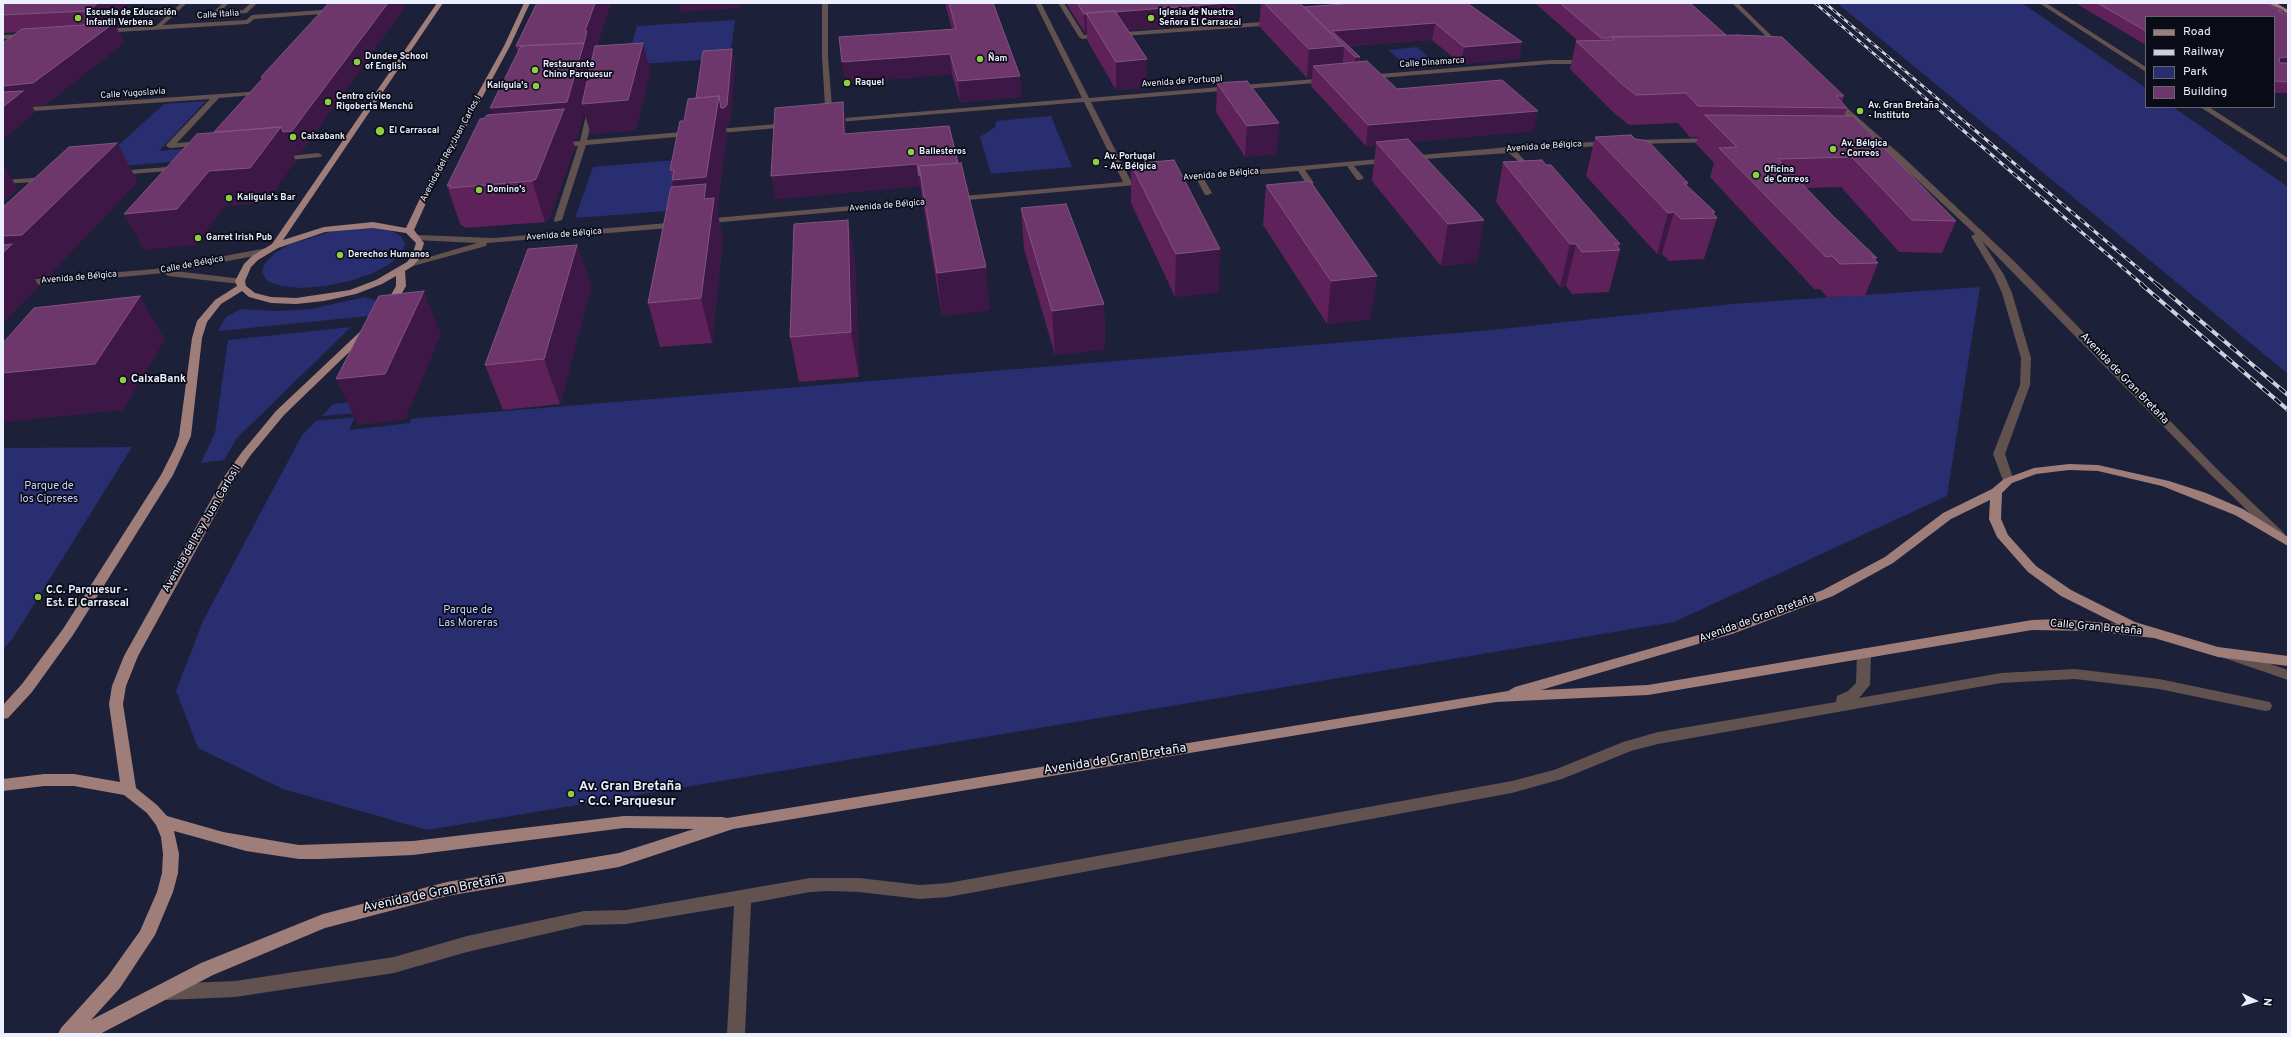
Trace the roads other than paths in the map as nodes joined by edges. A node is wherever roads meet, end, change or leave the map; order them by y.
1 (184, 3) edge
2 (226, 3) edge
3 (254, 3) edge
4 (440, 3) edge
5 (527, 3) edge
6 (825, 3) edge
7 (1038, 3) edge
8 (1062, 3) edge
9 (1735, 3) edge
10 (2042, 3) edge
11 (2271, 3) edge
12 (2288, 12) edge
13 (331, 17) edge
14 (1287, 22) edge
15 (157, 28) junction
16 (95, 31) edge
17 (34, 35) edge
18 (3, 37) edge
19 (1786, 54) edge
20 (1593, 62) edge
21 (2145, 68) edge
22 (1359, 77) edge
23 (1336, 79) edge
24 (267, 90) edge
25 (216, 97) junction
26 (594, 97) edge
27 (1831, 97) edge
28 (1085, 99) junction
29 (2206, 108) edge
30 (3, 111) edge
31 (801, 124) edge
32 (1720, 140) edge
33 (213, 142) edge
34 (1863, 142) edge
35 (1878, 142) junction
36 (583, 143) junction
37 (551, 145) edge
38 (1509, 150) junction
39 (318, 155) dead end
40 (271, 160) edge
41 (2288, 161) edge
42 (1349, 164) junction
43 (1524, 164) edge
44 (184, 168) edge
45 (1300, 168) junction
46 (105, 174) edge
47 (1199, 177) junction
48 (58, 178) edge
49 (1360, 178) dead end
50 (3, 182) edge
51 (1310, 183) edge
52 (1128, 184) junction
53 (1208, 193) dead end
54 (558, 220) dead end
55 (1967, 223) junction
56 (409, 232) junction
57 (417, 238) junction
58 (494, 241) junction
59 (275, 246) junction
60 (267, 251) junction
61 (410, 264) junction
62 (400, 271) junction
63 (155, 272) junction
64 (241, 284) junction
65 (3, 285) edge
66 (2008, 481) junction
67 (1996, 492) junction
68 (2284, 539) edge
69 (2014, 628) joint
70 (2154, 634) junction
71 (2218, 652) junction
72 (1864, 653) junction
73 (2288, 662) edge
74 (2288, 675) edge
75 (1496, 697) junction
76 (2265, 706) dead end
77 (1824, 707) junction
78 (3, 714) edge
79 (3, 785) edge
80 (129, 791) junction
81 (162, 821) junction
82 (734, 823) junction
83 (743, 897) junction
84 (159, 992) junction
85 (67, 1034) edge
86 (82, 1034) edge
87 (736, 1034) edge

1 - 15 street, Calle Italia
2 - 3 street
4 - 59 main road
5 - 56 main road, Avenida del Rey Juan Carlos I
6 - 28 street, Avenida de Portugal
7 - 28 street
8 - 14 street
9 - 19 street
10 - 21 street
11 - 12 main road
13 - 15 street, Calle Italia
15 - 16 street, Calle Italia
17 - 18 street
20 - 22 street, Calle Dinamarca
23 - 28 street, Avenida de Portugal
24 - 25 street, Calle Yugoslavia
25 - 30 street, Calle Yugoslavia
25 - 33 street
26 - 36 street
27 - 35 street, Avenida de Gran Bretaña
28 - 52 street
29 - 41 street
31 - 36 street
32 - 38 street, Avenida de Bélgica
34 - 35 street
35 - 55 street, Avenida de Gran Bretaña
36 - 37 street
36 - 54 street
38 - 42 street, Avenida de Bélgica
38 - 43 street
39 - 40 street
42 - 45 street, Avenida de Bélgica
42 - 49 street
44 - 46 street
45 - 47 street, Avenida de Bélgica
45 - 51 street
47 - 52 street, Avenida de Bélgica
47 - 53 street
48 - 50 street
52 - 58 street, Avenida de Bélgica
55 - 66 street, Avenida de Gran Bretaña
55 - 68 street, Avenida de Gran Bretaña
56 - 57 main road
56 - 59 main road
57 - 58 street
57 - 61 main road
58 - 61 street
59 - 60 main road
60 - 63 street, Calle de Bélgica
60 - 64 main road
61 - 62 main road
62 - 64 main road
62 - 80 main road, Avenida del Rey Juan Carlos I
63 - 64 street, Calle de Bélgica
63 - 65 street, Avenida de Bélgica
64 - 78 main road
66 - 67 main road, Avenida de Gran Bretaña
66 - 68 main road
67 - 70 main road
67 - 75 main road, Avenida de Gran Bretaña
69 - 70 main road, Calle Gran Bretaña
69 - 72 main road, Avenida de Gran Bretaña
70 - 71 main road
71 - 73 main road
71 - 74 street
72 - 75 main road, Avenida de Gran Bretaña
72 - 77 street
75 - 82 main road, Avenida de Gran Bretaña
76 - 77 street
77 - 83 street
79 - 80 main road
80 - 81 main road
81 - 82 main road, Avenida de Gran Bretaña
81 - 85 main road
82 - 84 main road, Avenida de Gran Bretaña
83 - 84 street
83 - 87 street
84 - 86 main road, Avenida de Gran Bretaña

